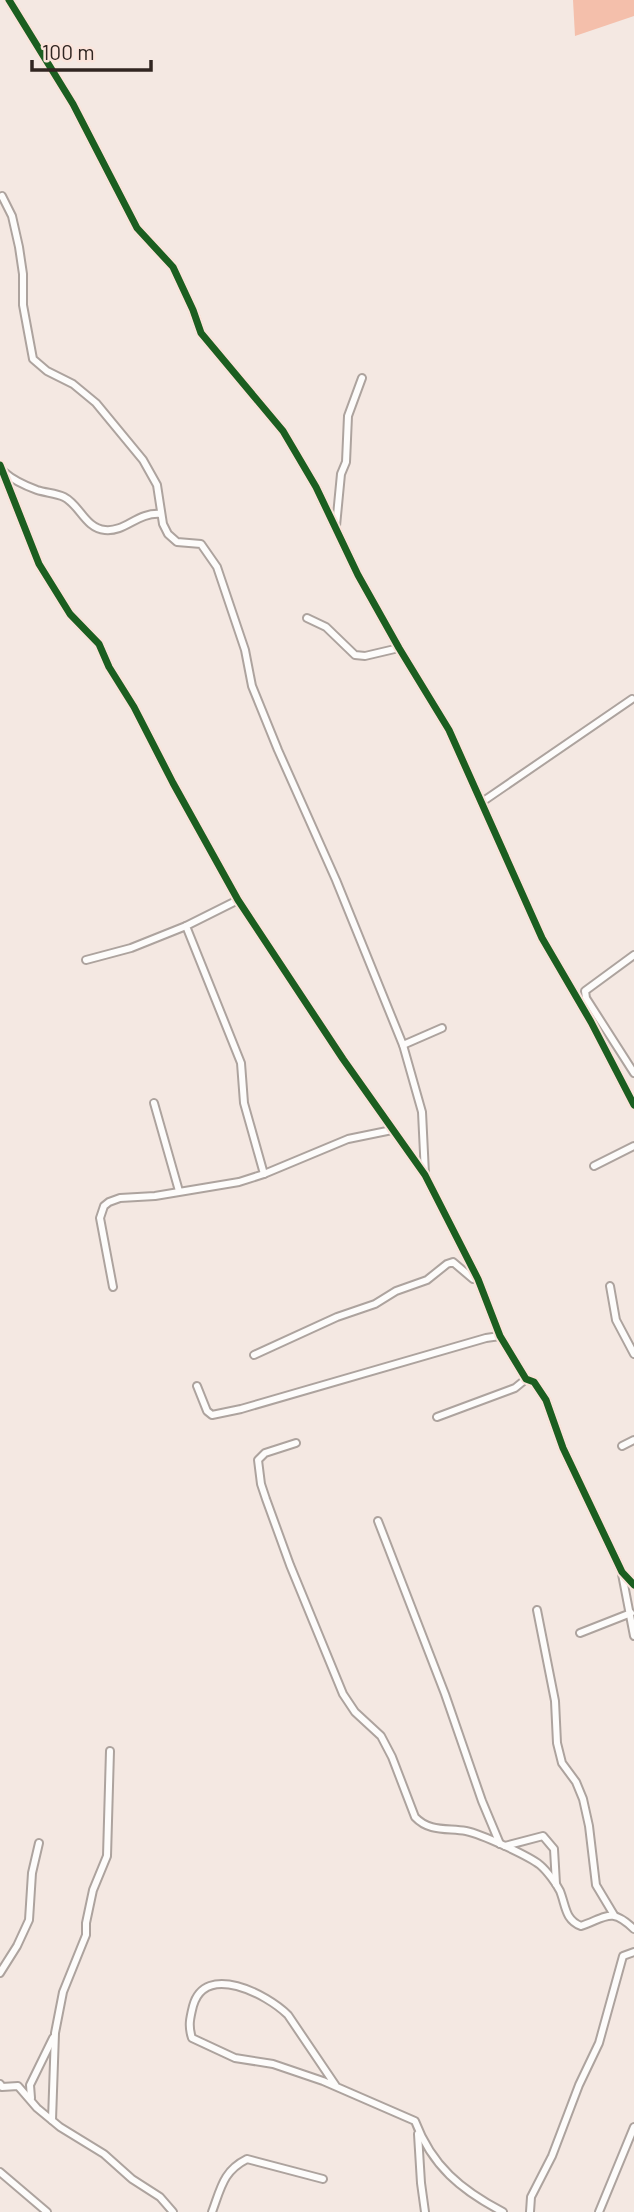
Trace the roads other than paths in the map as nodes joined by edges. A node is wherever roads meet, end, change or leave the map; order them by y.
1 (9, 0) edge
2 (2, 196) dead end
3 (362, 378) dead end
4 (1, 468) edge
5 (160, 514) junction
6 (336, 528) junction
7 (307, 618) dead end
8 (399, 648) junction
9 (632, 699) dead end
10 (482, 802) junction
11 (238, 900) junction
12 (186, 926) junction
13 (634, 955) edge
14 (86, 960) dead end
15 (591, 1022) junction
16 (442, 1028) dead end
17 (607, 1032) junction
18 (403, 1045) junction
19 (634, 1073) edge
20 (154, 1102) dead end
21 (634, 1105) edge
22 (392, 1130) junction
23 (634, 1146) edge
24 (594, 1166) dead end
25 (264, 1174) junction
26 (425, 1175) junction
27 (179, 1191) junction
28 (478, 1279) junction
29 (610, 1286) dead end
30 (113, 1287) dead end
31 (500, 1336) junction
32 (634, 1354) edge
33 (254, 1355) dead end
34 (526, 1379) junction
35 (197, 1386) dead end
36 (438, 1417) dead end
37 (634, 1440) edge
38 (296, 1443) dead end
39 (622, 1446) dead end
40 (378, 1521) dead end
41 (622, 1572) junction
42 (634, 1585) edge
43 (537, 1610) dead end
44 (631, 1613) junction
45 (580, 1633) dead end
46 (634, 1636) edge
47 (110, 1751) dead end
48 (39, 1843) dead end
49 (502, 1845) junction
50 (556, 1884) junction
51 (614, 1915) junction
52 (634, 1929) edge
53 (634, 1952) edge
54 (0, 1973) edge
55 (55, 2033) junction
56 (0, 2084) edge
57 (336, 2086) junction
58 (32, 2102) junction
59 (52, 2120) junction
60 (634, 2126) edge
61 (418, 2130) junction
62 (0, 2172) edge
63 (323, 2179) dead end
64 (47, 2212) edge
65 (173, 2212) edge
66 (212, 2212) edge
67 (425, 2212) edge
68 (503, 2212) edge
69 (530, 2212) edge
70 (598, 2212) edge

1 - 6 street
2 - 5 street
3 - 6 street
4 - 5 street
4 - 11 street
5 - 18 street
6 - 8 street
7 - 8 street
8 - 10 street
9 - 10 street
10 - 15 street
11 - 12 street
11 - 22 street
12 - 14 street
12 - 25 street
13 - 17 street
15 - 17 street
15 - 21 street
16 - 18 street
17 - 19 street
18 - 26 street
20 - 27 street
22 - 25 street
22 - 26 street
23 - 24 street
25 - 27 street
26 - 28 street
27 - 30 street
28 - 31 street
28 - 33 street
29 - 32 street
31 - 34 street
31 - 35 street
34 - 36 street
34 - 41 street
37 - 39 street
38 - 49 street
40 - 49 street
41 - 42 street
41 - 44 street
43 - 51 street
44 - 45 street
44 - 46 street
47 - 55 street
48 - 54 street
49 - 50 street
49 - 50 street
50 - 51 street
51 - 52 street
53 - 69 street
55 - 58 street
55 - 59 street
56 - 58 street
57 - 57 street
57 - 61 street
58 - 59 street
59 - 65 street
60 - 70 street
61 - 67 street
61 - 68 street
62 - 64 street
63 - 66 street

